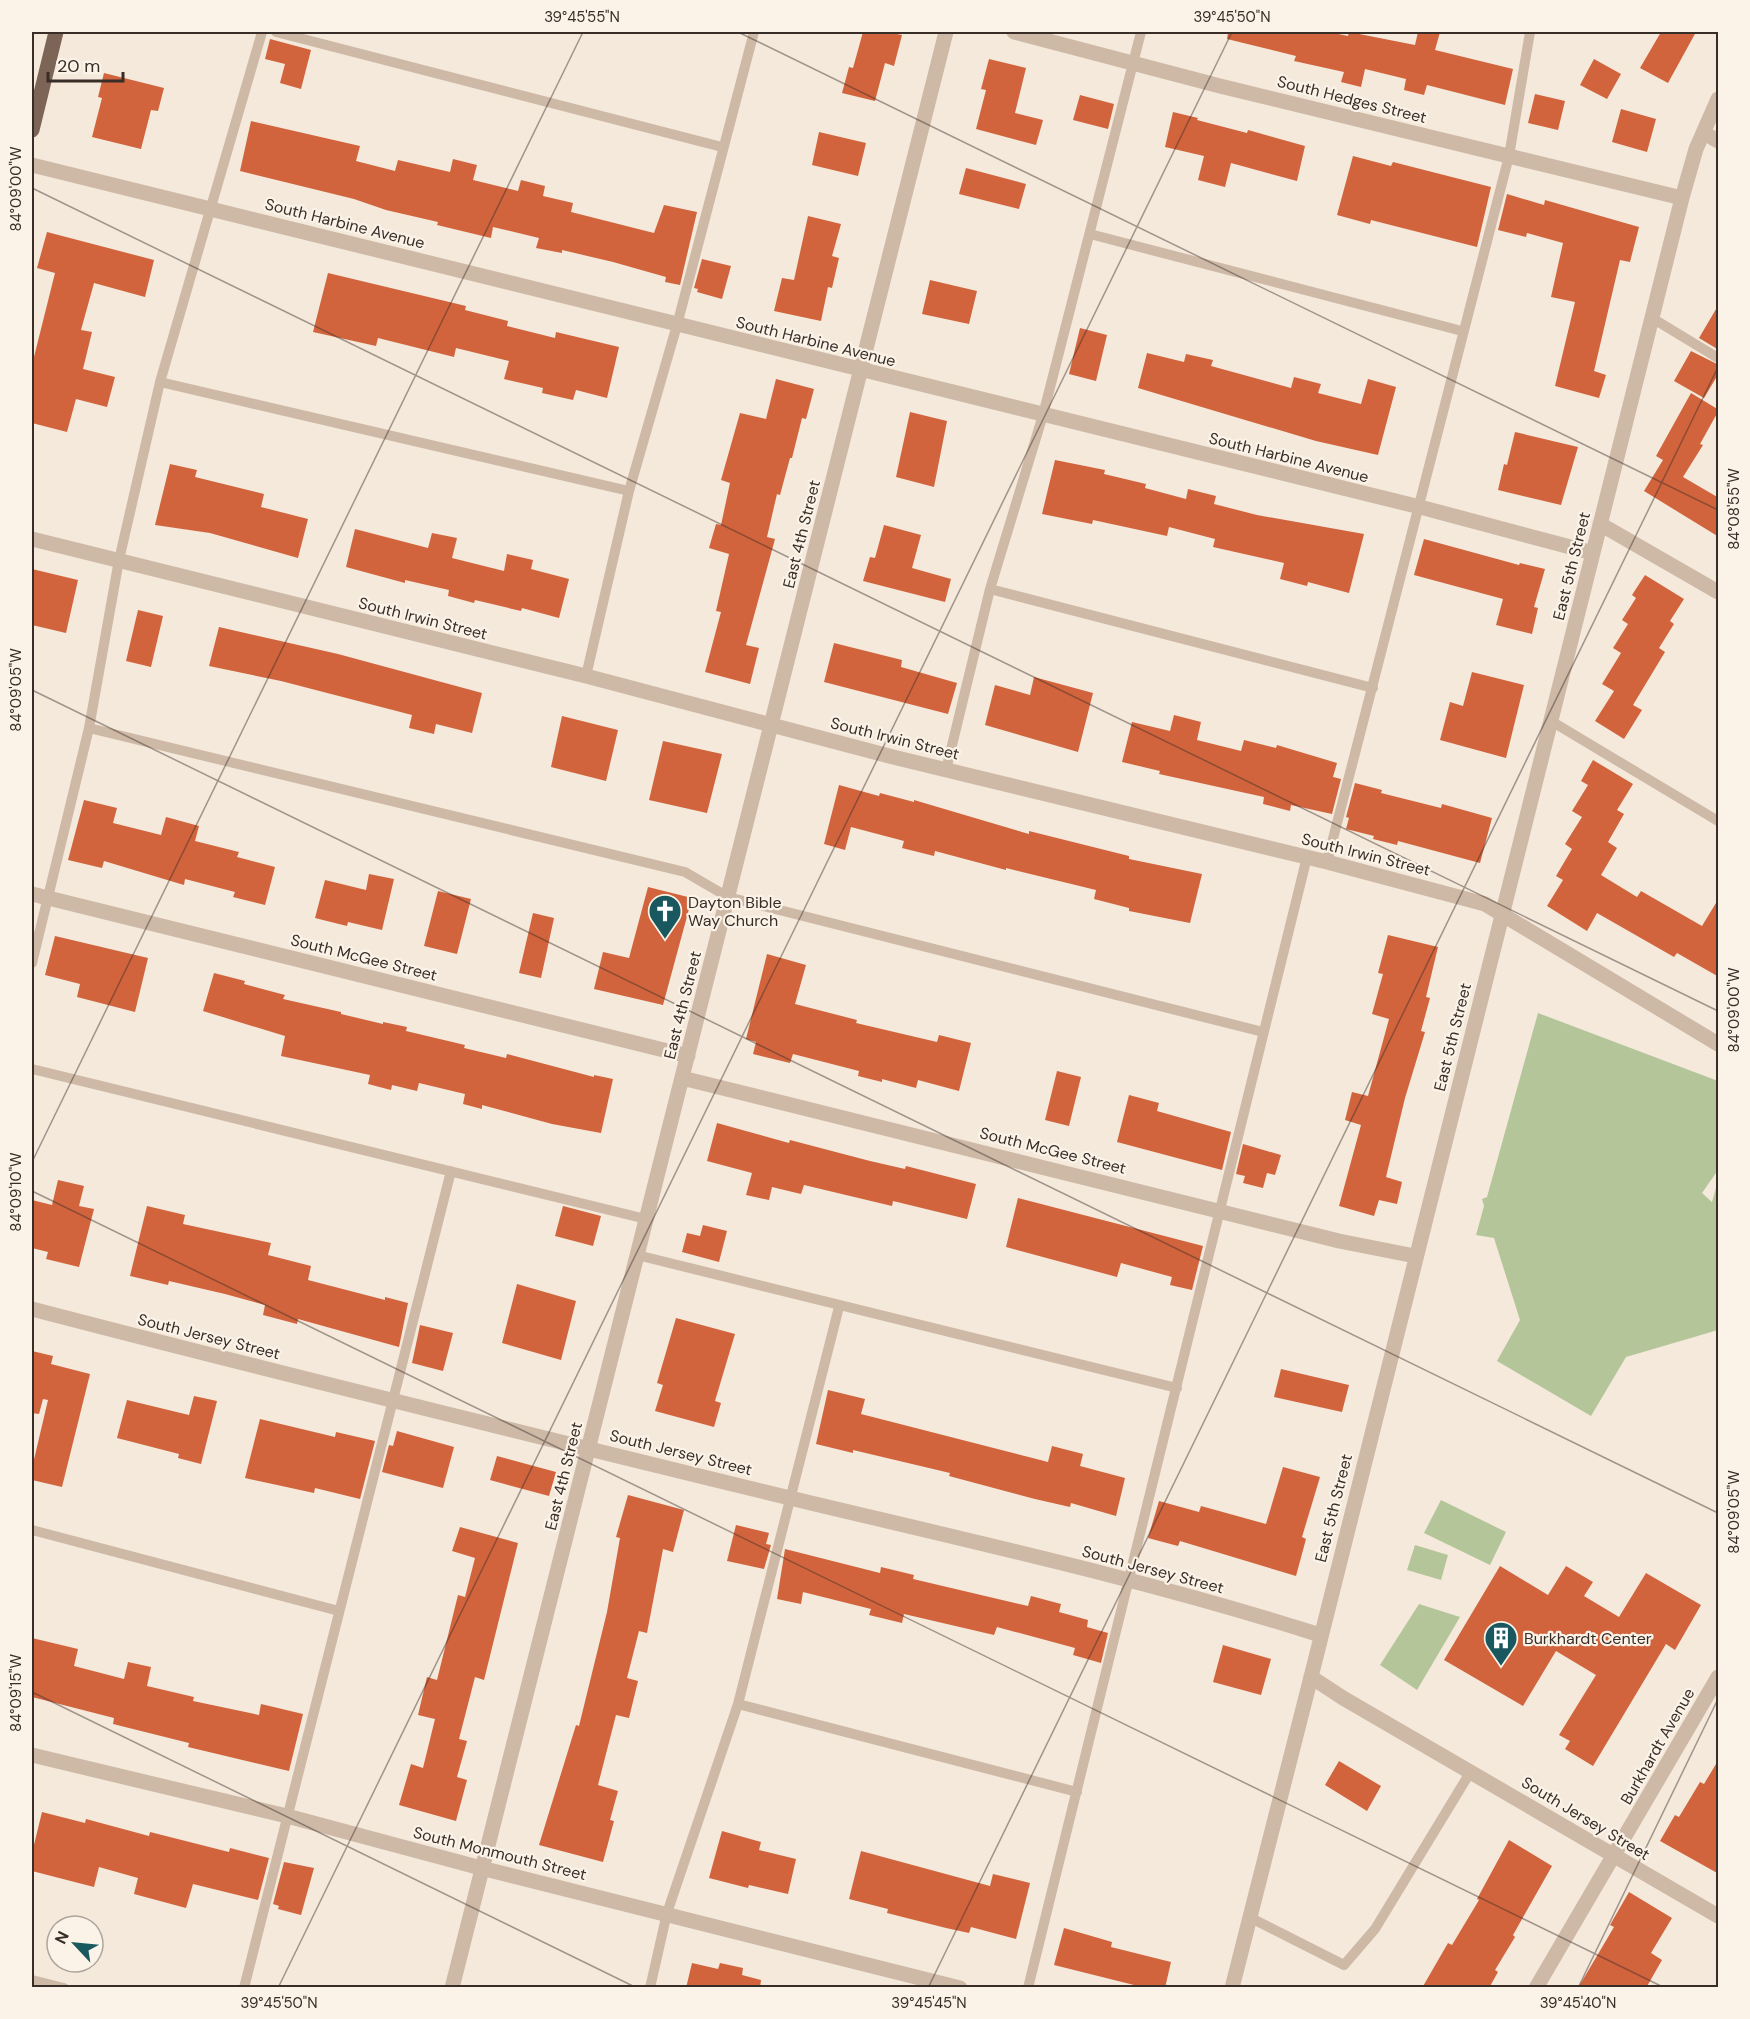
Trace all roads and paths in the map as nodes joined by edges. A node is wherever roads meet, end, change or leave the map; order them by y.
1 (56, 32) edge
2 (262, 32) edge
3 (276, 32) edge
4 (754, 32) edge
5 (946, 32) edge
6 (1014, 32) edge
7 (1141, 32) edge
8 (1530, 32) edge
9 (1133, 62) junction
10 (1719, 99) edge
11 (32, 126) edge
12 (1704, 133) junction
13 (1719, 141) edge
14 (722, 147) junction
15 (1509, 156) junction
16 (32, 165) edge
17 (1682, 198) junction
18 (213, 208) junction
19 (1090, 234) junction
20 (1652, 318) junction
21 (677, 325) junction
22 (1462, 331) junction
23 (1719, 358) edge
24 (861, 371) junction
25 (160, 382) junction
26 (1043, 415) junction
27 (629, 491) junction
28 (1420, 507) junction
29 (1600, 524) junction
30 (32, 538) edge
31 (1593, 553) junction
32 (119, 561) junction
33 (990, 589) junction
34 (1719, 592) edge
35 (586, 676) junction
36 (1373, 688) junction
37 (1551, 721) junction
38 (771, 725) junction
39 (89, 728) junction
40 (946, 770) junction
41 (1719, 821) edge
42 (1307, 857) junction
43 (1327, 862) junction
44 (32, 894) edge
45 (47, 897) junction
46 (728, 897) junction
47 (1502, 912) junction
48 (32, 963) edge
49 (1263, 1032) junction
50 (1719, 1044) edge
51 (688, 1056) junction
52 (32, 1070) edge
53 (682, 1078) junction
54 (451, 1171) junction
55 (1219, 1209) junction
56 (646, 1218) junction
57 (637, 1255) junction
58 (1415, 1256) junction
59 (839, 1307) junction
60 (32, 1309) edge
61 (1177, 1388) junction
62 (393, 1399) junction
63 (590, 1447) junction
64 (790, 1498) junction
65 (32, 1530) edge
66 (1131, 1581) junction
67 (339, 1611) junction
68 (1320, 1635) junction
69 (1311, 1677) junction
70 (1719, 1677) edge
71 (738, 1704) junction
72 (32, 1755) edge
73 (1471, 1771) junction
74 (1077, 1792) junction
75 (286, 1816) junction
76 (1613, 1856) junction
77 (481, 1868) junction
78 (667, 1912) junction
79 (1719, 1916) edge
80 (1250, 1917) junction
81 (32, 1980) edge
82 (64, 1988) edge
83 (244, 1988) edge
84 (452, 1988) edge
85 (650, 1988) edge
86 (960, 1988) edge
87 (1028, 1988) edge
88 (1232, 1988) edge
89 (1536, 1988) edge

1 - 11 main road
2 - 18 lane
3 - 14 lane
4 - 14 lane
5 - 24 street, East 4th Street
6 - 9 street, South Hedges Street
7 - 9 lane
8 - 15 lane
9 - 15 street, South Hedges Street
9 - 19 lane
10 - 12 street, East 5th Street
12 - 13 street
12 - 17 street, East 5th Street
14 - 21 lane
15 - 17 street, South Hedges Street
15 - 22 lane
16 - 18 street, South Harbine Avenue
17 - 20 street, East 5th Street
18 - 21 street, South Harbine Avenue
18 - 25 lane
19 - 22 lane
19 - 26 lane
20 - 23 lane
20 - 29 street, East 5th Street
21 - 24 street, South Harbine Avenue
21 - 27 lane
22 - 28 lane
24 - 26 street, South Harbine Avenue
24 - 38 street, East 4th Street
25 - 27 lane
25 - 32 lane
26 - 28 street, South Harbine Avenue
26 - 33 lane
27 - 35 lane
28 - 31 street, South Harbine Avenue
28 - 36 lane
29 - 31 street, East 5th Street
29 - 34 street
30 - 32 street, South Irwin Street
31 - 37 street, East 5th Street
32 - 35 street, South Irwin Street
32 - 39 lane
33 - 36 lane
33 - 40 lane
35 - 38 street, South Irwin Street
36 - 43 lane
37 - 41 lane
37 - 47 street, East 5th Street
38 - 40 street, South Irwin Street
38 - 46 street, East 4th Street
39 - 45 lane
39 - 46 lane
40 - 42 street, South Irwin Street
42 - 43 street, South Irwin Street
42 - 49 lane
43 - 47 street, South Irwin Street
44 - 45 street, South McGee Street
45 - 48 lane
45 - 51 street, South McGee Street
46 - 49 lane
46 - 51 street, East 4th Street
47 - 50 street, South Irwin Street
47 - 58 street, East 5th Street
49 - 55 lane
51 - 53 street, East 4th Street
52 - 54 lane
53 - 55 street, South McGee Street
53 - 56 street, East 4th Street
54 - 56 lane
54 - 62 lane
55 - 58 street, South McGee Street
55 - 61 lane
56 - 57 street, East 4th Street
57 - 59 lane
57 - 63 street, East 4th Street
58 - 68 street, East 5th Street
59 - 61 lane
59 - 64 lane
60 - 62 street, South Jersey Street
61 - 66 lane
62 - 63 street, South Jersey Street
62 - 67 lane
63 - 64 street, South Jersey Street
63 - 77 street, East 4th Street
64 - 66 street, South Jersey Street
64 - 71 lane
65 - 67 lane
66 - 68 street, South Jersey Street
66 - 74 lane
67 - 75 lane
68 - 69 street, East 5th Street
69 - 73 street, South Jersey Street
69 - 80 street, East 5th Street
70 - 76 street, Burkhardt Avenue
71 - 74 lane
71 - 78 lane
72 - 75 street, South Monmouth Street
73 - 76 street, South Jersey Street
73 - 80 lane
74 - 87 lane
75 - 77 street, South Monmouth Street
75 - 83 lane
76 - 79 street, South Jersey Street
76 - 89 street, Burkhardt Avenue
77 - 78 street, South Monmouth Street
77 - 84 street, East 4th Street
78 - 85 lane
78 - 86 street, South Monmouth Street
80 - 88 street, East 5th Street
81 - 82 lane

